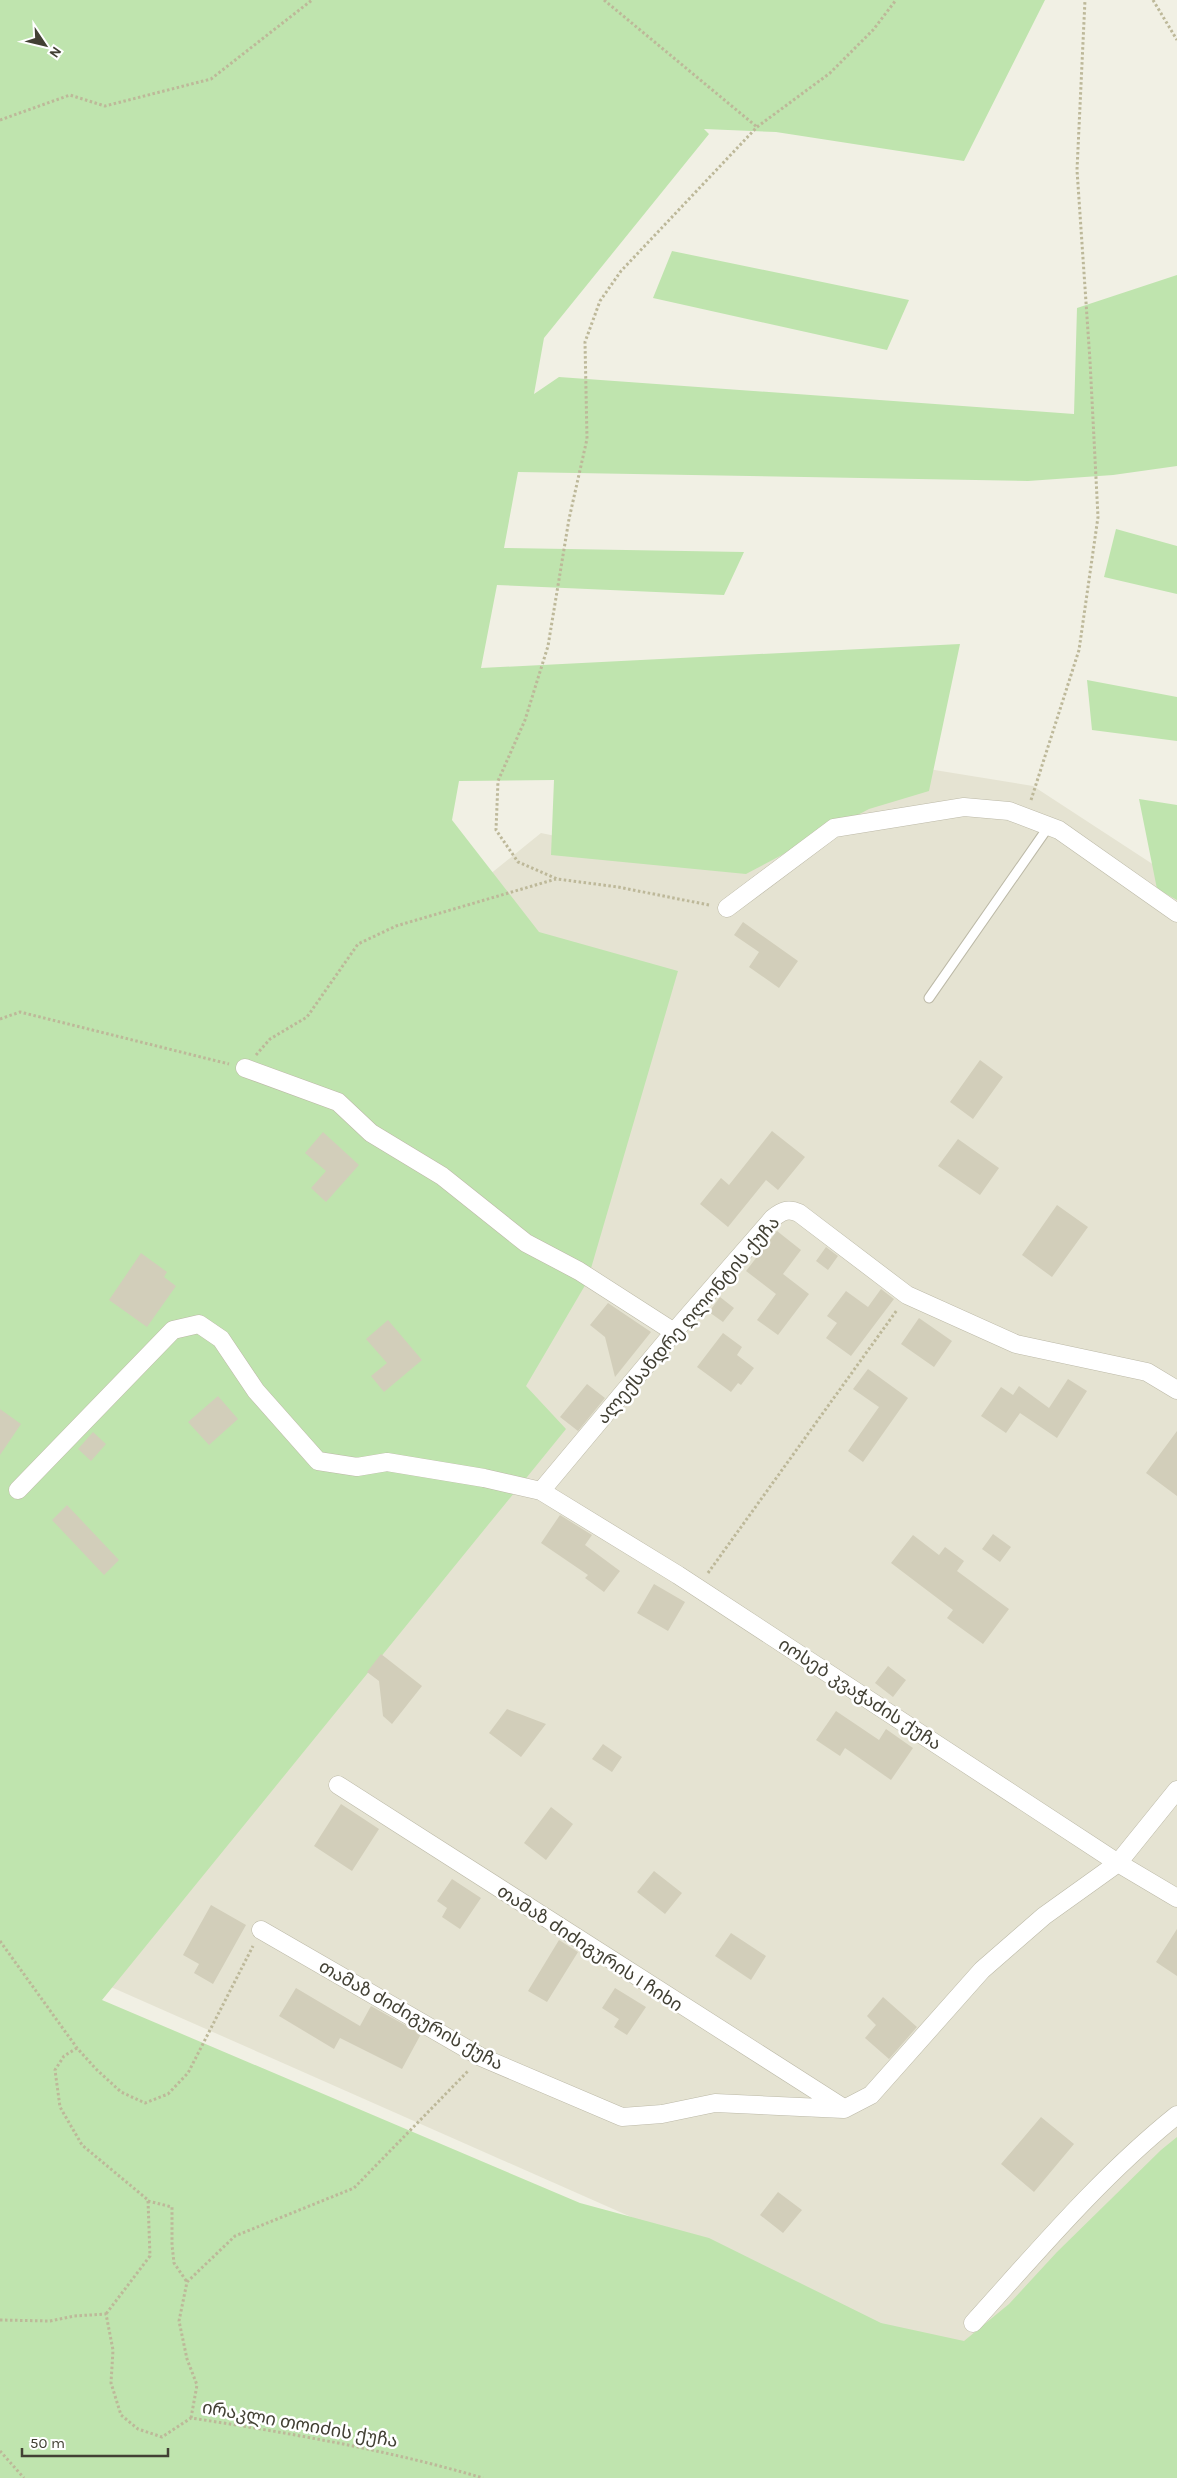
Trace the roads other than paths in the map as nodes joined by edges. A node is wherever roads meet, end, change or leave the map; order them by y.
1 (1050, 826) junction
2 (727, 908) road end
3 (1177, 913) edge
4 (929, 998) dead end
5 (245, 1068) road end
6 (674, 1332) junction
7 (1177, 1390) edge
8 (18, 1490) dead end
9 (541, 1491) junction
10 (338, 1785) dead end
11 (1177, 1790) edge
12 (1118, 1863) junction
13 (1177, 1898) edge
14 (261, 1930) road end
15 (844, 2109) junction
16 (1177, 2114) edge
17 (973, 2323) dead end

1 - 2 street
1 - 3 street
1 - 4 lane
5 - 6 street
6 - 7 street, ალექსანდრე ღლონტის ქუჩა
6 - 9 street, ალექსანდრე ღლონტის ქუჩა
8 - 9 street, იოსებ კვაჭაძის ქუჩა
9 - 12 street, იოსებ კვაჭაძის ქუჩა
10 - 15 street, თამაზ ძიძიგურის I ჩიხი
11 - 12 street
12 - 13 street, იოსებ კვაჭაძის ქუჩა
12 - 15 street
14 - 15 street, თამაზ ძიძიგურის ქუჩა
16 - 17 street

